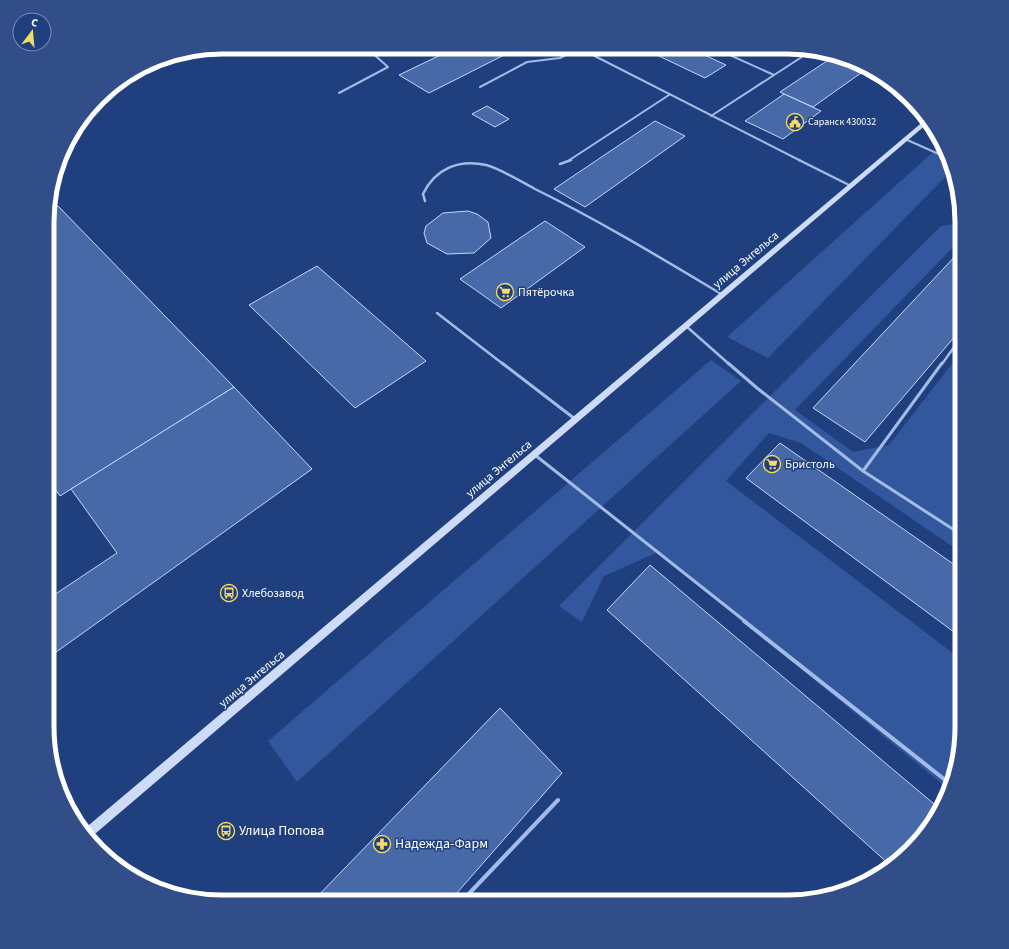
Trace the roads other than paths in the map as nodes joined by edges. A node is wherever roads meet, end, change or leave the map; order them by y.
1 (373, 54) edge
2 (567, 54) edge
3 (590, 54) edge
4 (728, 54) edge
5 (805, 55) edge
6 (774, 75) junction
7 (480, 87) dead end
8 (339, 93) dead end
9 (669, 95) junction
10 (711, 116) junction
11 (923, 124) edge
12 (906, 139) junction
13 (941, 155) edge
14 (560, 164) dead end
15 (851, 186) junction
16 (425, 201) dead end
17 (723, 295) junction
18 (437, 313) dead end
19 (686, 326) junction
20 (955, 345) edge
21 (576, 420) junction
22 (535, 455) junction
23 (863, 470) junction
24 (955, 530) edge
25 (946, 781) edge
26 (558, 800) dead end
27 (91, 831) edge
28 (468, 895) edge

1 - 8 lane
2 - 7 lane
3 - 9 lane
4 - 6 lane
5 - 6 lane
6 - 10 lane
9 - 10 lane
9 - 14 lane
10 - 15 lane
11 - 12 main road, улица Энгельса
12 - 13 lane
12 - 15 main road, улица Энгельса
15 - 17 main road, улица Энгельса
16 - 17 lane
17 - 19 main road, улица Энгельса
18 - 21 lane
19 - 21 main road, улица Энгельса
19 - 23 lane
20 - 23 lane
21 - 22 main road, улица Энгельса
22 - 25 lane
22 - 27 main road, улица Энгельса
23 - 24 lane
26 - 28 lane

